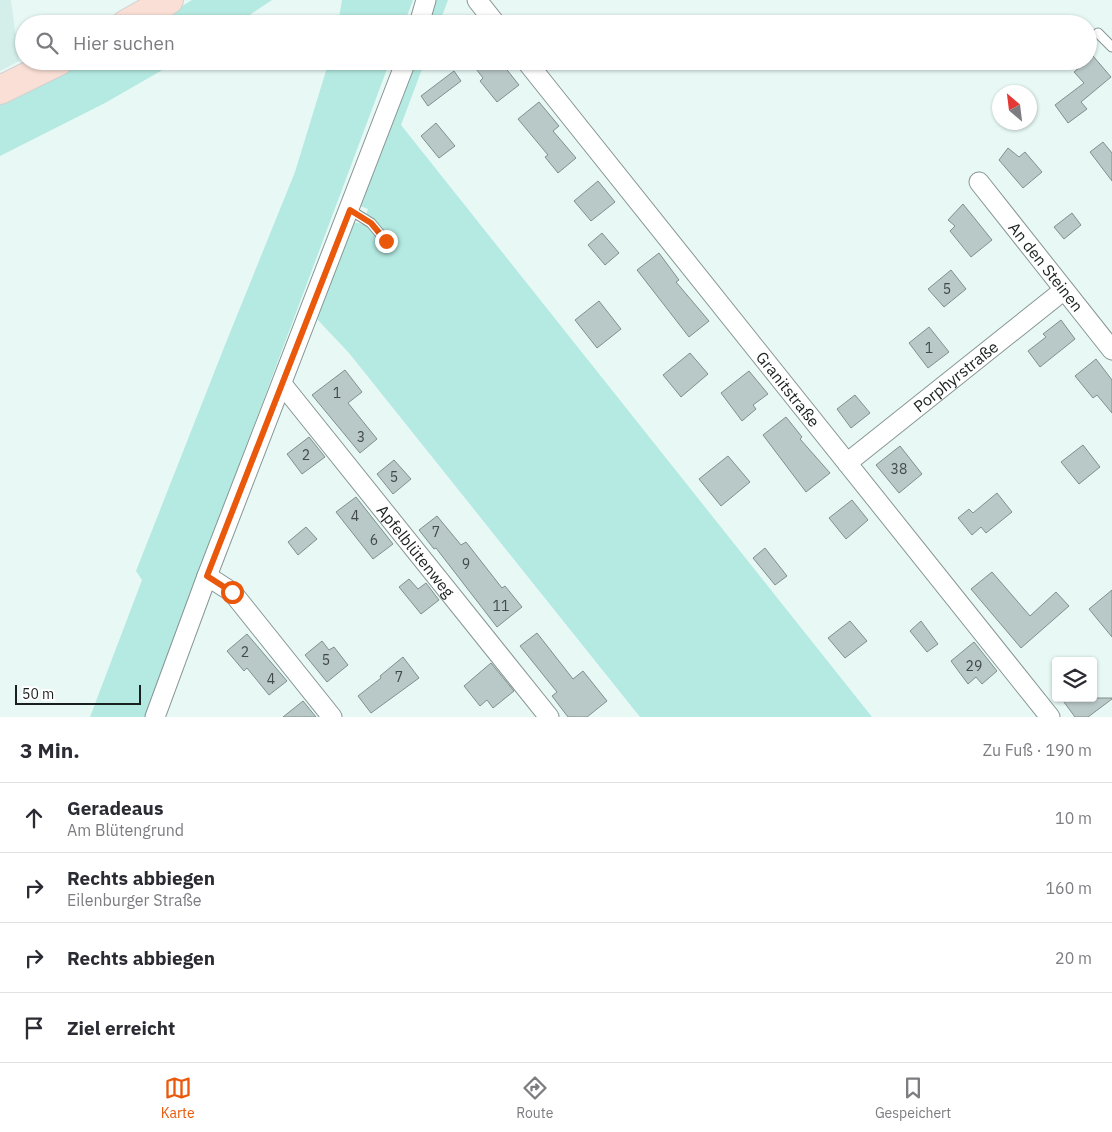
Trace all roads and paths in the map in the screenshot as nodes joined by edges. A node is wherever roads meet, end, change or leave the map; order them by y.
1 (169, 0) edge
2 (426, 0) edge
3 (477, 0) edge
4 (142, 15) edge
5 (422, 15) edge
6 (489, 15) edge
7 (1098, 33) dead end
8 (1112, 47) edge
9 (41, 70) edge
10 (403, 70) edge
11 (533, 70) edge
12 (0, 90) edge
13 (979, 182) dead end
14 (350, 210) junction
15 (386, 241) dead end
16 (1064, 290) junction
17 (1112, 350) edge
18 (282, 384) junction
19 (848, 464) junction
20 (207, 576) junction
21 (155, 717) edge
22 (332, 717) edge
23 (549, 717) edge
24 (1050, 717) edge

1 - 4 main road
2 - 5 street
3 - 6 street
7 - 8 lane
9 - 12 main road
10 - 14 street
11 - 19 street, Granitstraße
13 - 16 street, An den Steinen
14 - 15 lane
14 - 18 street
16 - 17 street, An den Steinen
16 - 19 street, Porphyrstraße
18 - 20 street
18 - 23 street, Apfelblütenweg
19 - 24 street, Granitstraße
20 - 21 street
20 - 22 street

